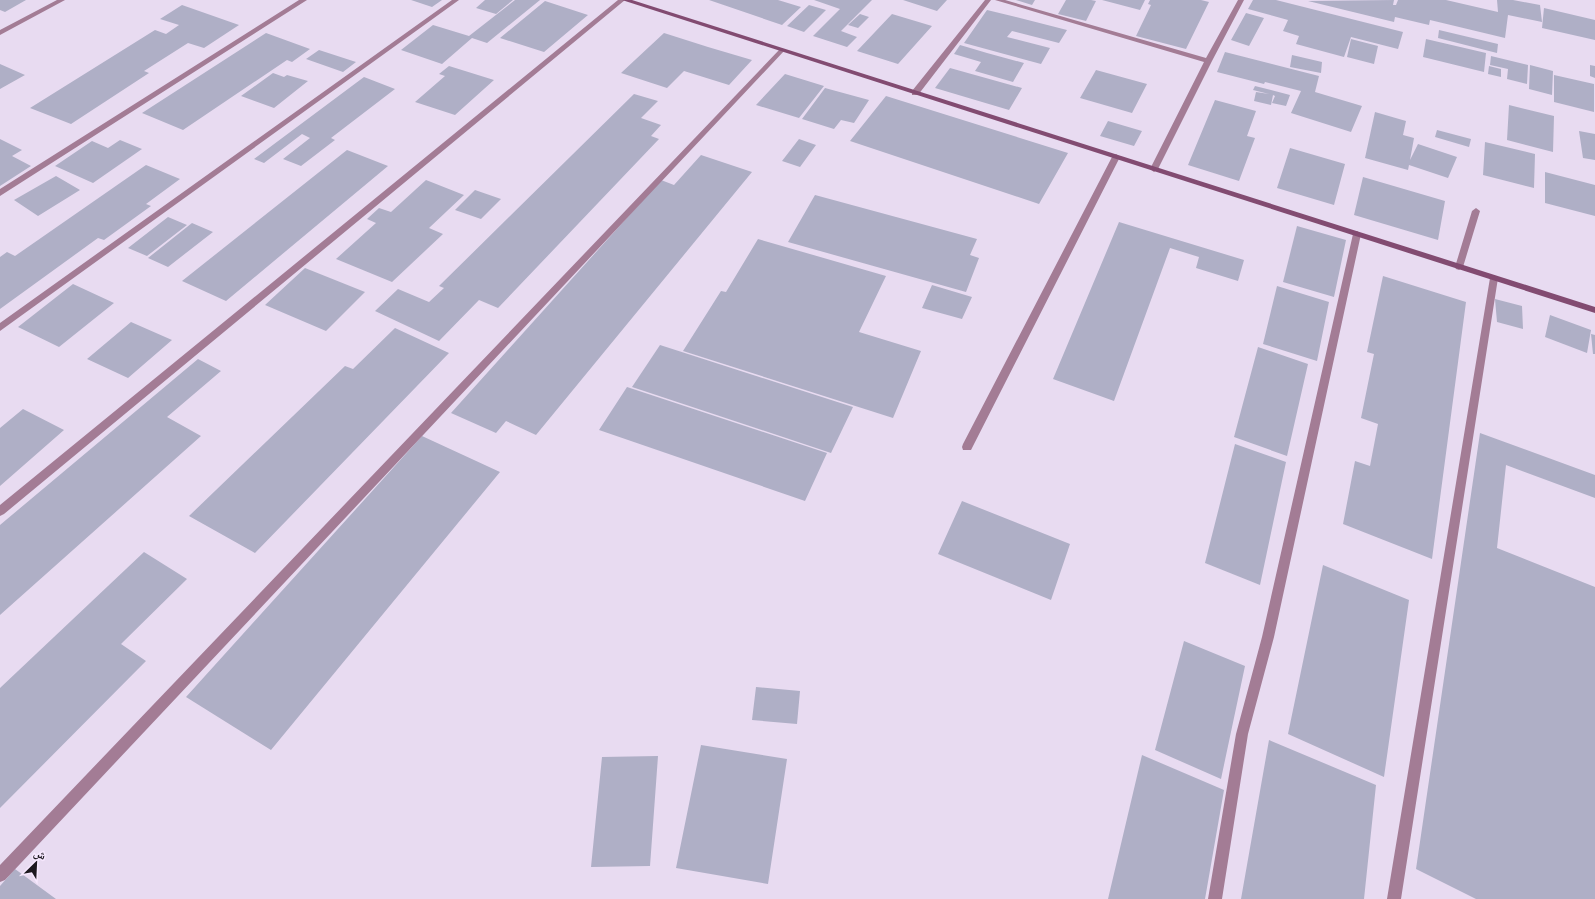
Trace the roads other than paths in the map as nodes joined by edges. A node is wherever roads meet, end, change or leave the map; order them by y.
1 (62, 0) edge
2 (304, 0) edge
3 (456, 0) edge
4 (622, 0) edge
5 (626, 0) edge
6 (652, 0) edge
7 (988, 0) edge
8 (998, 0) edge
9 (1241, 0) edge
10 (645, 6) junction
11 (0, 33) edge
12 (781, 51) junction
13 (1208, 60) junction
14 (915, 93) junction
15 (1116, 157) junction
16 (1154, 169) junction
17 (0, 193) edge
18 (1476, 211) dead end
19 (1357, 234) junction
20 (1459, 267) junction
21 (1494, 278) junction
22 (1595, 310) edge
23 (0, 328) edge
24 (967, 447) dead end
25 (0, 511) edge
26 (0, 875) edge
27 (1215, 899) edge
28 (1394, 899) edge

1 - 11 street
2 - 17 street
3 - 23 street
4 - 25 street
5 - 10 main road
6 - 10 main road
7 - 14 street
8 - 13 street
9 - 13 street
10 - 12 main road
12 - 14 main road
12 - 26 street
13 - 16 street
14 - 15 main road
15 - 16 main road
15 - 24 street
16 - 19 main road
18 - 20 street
19 - 20 main road
19 - 27 street
20 - 21 main road
21 - 22 main road
21 - 28 street

